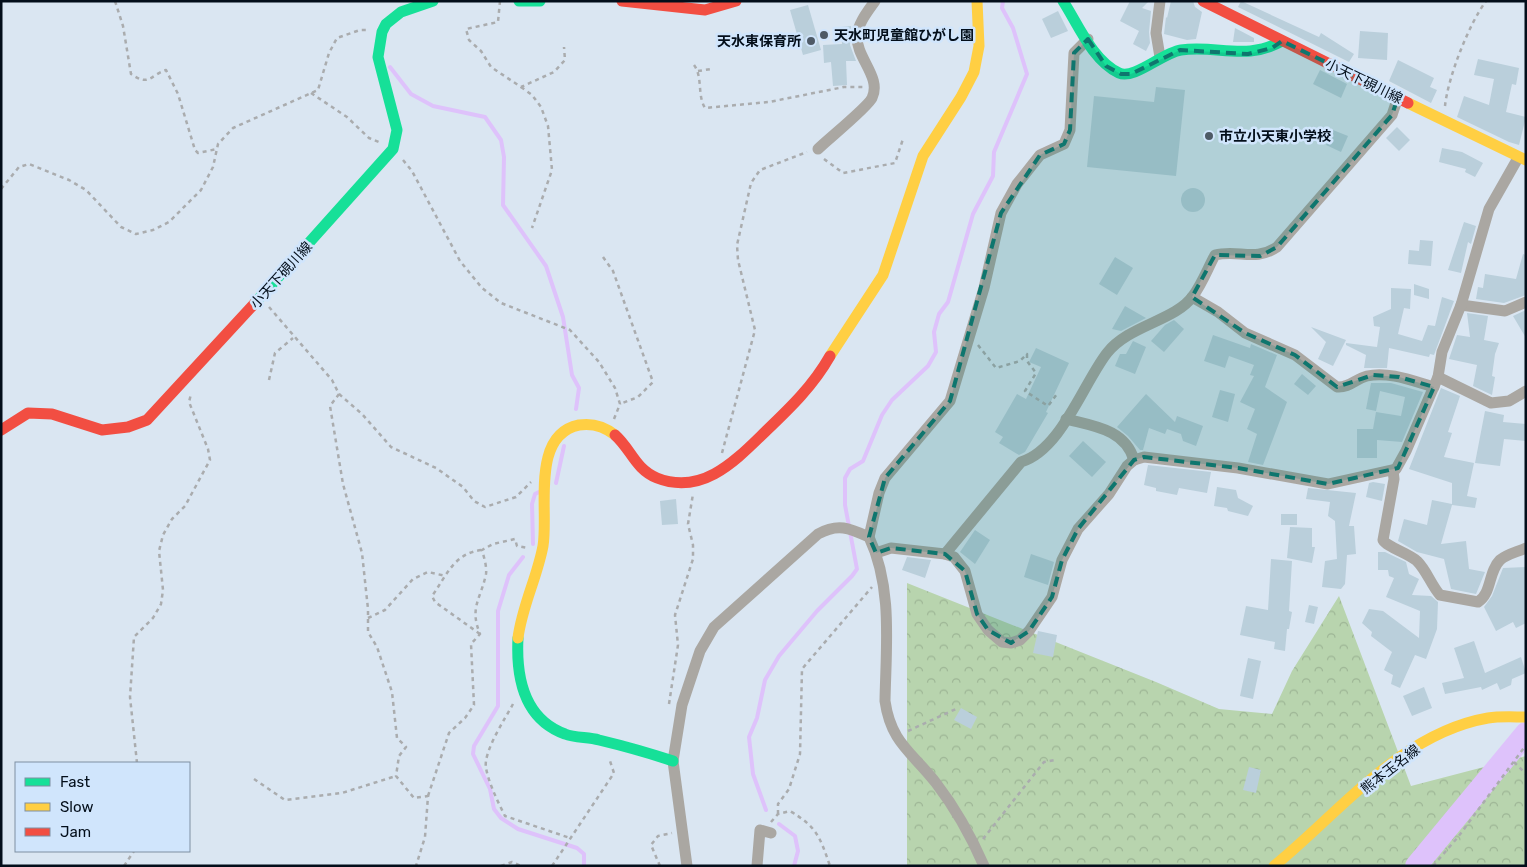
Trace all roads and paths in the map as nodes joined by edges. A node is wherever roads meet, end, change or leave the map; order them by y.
1 (115, 1) edge
2 (433, 1) edge
3 (500, 1) edge
4 (519, 1) edge
5 (540, 1) edge
6 (622, 1) edge
7 (736, 1) edge
8 (874, 1) edge
9 (977, 1) edge
10 (1063, 1) edge
11 (1160, 1) edge
12 (1203, 1) edge
13 (1486, 1) edge
14 (382, 32) junction
15 (1088, 39) junction
16 (1282, 41) junction
17 (564, 47) dead end
18 (1160, 57) junction
19 (694, 65) dead end
20 (711, 69) dead end
21 (698, 70) junction
22 (521, 87) junction
23 (874, 88) junction
24 (311, 93) junction
25 (1398, 97) junction
26 (1443, 121) junction
27 (903, 139) dead end
28 (217, 149) junction
29 (393, 149) junction
30 (818, 149) junction
31 (1522, 159) edge
32 (1, 189) edge
33 (532, 228) dead end
34 (603, 257) dead end
35 (261, 297) junction
36 (1192, 297) junction
37 (1526, 302) edge
38 (1461, 305) junction
39 (293, 338) junction
40 (969, 339) junction
41 (269, 380) dead end
42 (1436, 382) junction
43 (1526, 390) edge
44 (192, 392) dead end
45 (339, 394) junction
46 (1057, 394) dead end
47 (620, 404) junction
48 (1066, 419) junction
49 (1, 430) edge
50 (609, 430) junction
51 (1134, 460) junction
52 (546, 468) junction
53 (1393, 470) junction
54 (722, 471) junction
55 (695, 481) junction
56 (869, 538) junction
57 (1526, 548) edge
58 (482, 550) junction
59 (542, 552) junction
60 (876, 552) junction
61 (945, 554) junction
62 (881, 567) junction
63 (446, 576) junction
64 (368, 618) junction
65 (480, 634) junction
66 (522, 687) junction
67 (958, 708) dead end
68 (668, 710) dead end
69 (1521, 716) edge
70 (895, 737) junction
71 (1526, 745) edge
72 (604, 755) dead end
73 (1055, 760) dead end
74 (673, 761) junction
75 (137, 762) edge
76 (1514, 762) junction
77 (1526, 774) edge
78 (396, 776) junction
79 (254, 779) dead end
80 (428, 796) junction
81 (778, 814) junction
82 (683, 831) junction
83 (771, 833) joint
84 (570, 838) junction
85 (976, 848) junction
86 (133, 852) edge
87 (124, 866) edge
88 (416, 866) edge
89 (501, 866) edge
90 (521, 866) edge
91 (552, 866) edge
92 (660, 866) edge
93 (687, 866) edge
94 (757, 866) edge
95 (830, 866) edge
96 (984, 866) edge
97 (1274, 866) edge
98 (1433, 866) edge

1 - 28 path
2 - 14 main road
3 - 22 path
4 - 5 main road
6 - 7 main road
8 - 23 street
9 - 54 main road
10 - 15 main road
11 - 18 street
12 - 16 main road, 小天下硯川線
13 - 26 path
14 - 24 path
14 - 29 main road
15 - 18 main road
15 - 40 street
16 - 18 main road
16 - 25 main road, 小天下硯川線
17 - 22 path
19 - 21 path
20 - 21 path
21 - 23 path
22 - 33 path
23 - 30 street
24 - 28 path
24 - 29 path
25 - 26 main road, 小天下硯川線
25 - 36 street
26 - 31 main road, 小天下硯川線
27 - 30 path
28 - 32 path
29 - 35 main road, 小天下硯川線
29 - 47 path
30 - 54 path
31 - 38 street
34 - 47 path
35 - 39 path
35 - 49 main road, 小天下硯川線
36 - 42 street
36 - 48 street
37 - 38 street
38 - 42 street
39 - 41 path
39 - 45 path
40 - 46 path
40 - 56 street
42 - 43 street
42 - 53 street
44 - 75 path
45 - 52 path
45 - 64 path
47 - 50 path
48 - 51 street
48 - 61 street
50 - 52 main road
50 - 55 main road
51 - 53 street
51 - 61 street
52 - 59 main road
53 - 57 street
54 - 55 main road
55 - 68 path
56 - 60 street
56 - 74 street
58 - 59 path
58 - 63 path
58 - 65 path
59 - 66 main road
60 - 61 street
60 - 62 street
62 - 70 street
62 - 81 path
63 - 64 path
63 - 65 path
64 - 78 path
65 - 80 path
66 - 74 main road
66 - 84 path
67 - 70 path
69 - 97 main road, 熊本玉名線
70 - 85 street
71 - 76 path
72 - 84 path
73 - 85 path
74 - 82 street
76 - 77 path
76 - 98 path
78 - 79 path
78 - 80 path
80 - 88 path
81 - 83 path
81 - 95 path
82 - 92 path
82 - 93 street
83 - 94 street
84 - 91 path
85 - 96 street
86 - 87 path
89 - 90 path

